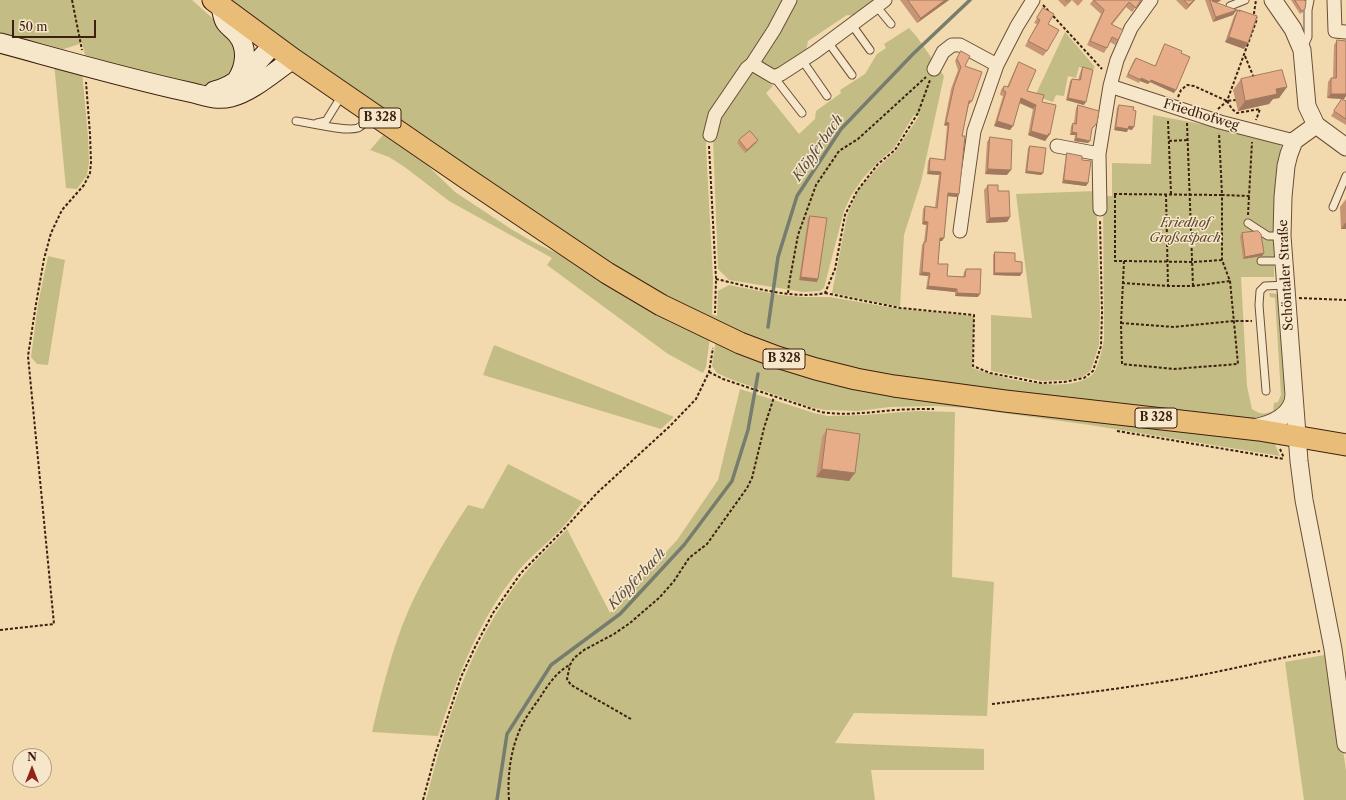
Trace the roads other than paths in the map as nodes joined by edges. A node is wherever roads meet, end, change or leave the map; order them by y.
1 (790, 0) edge
2 (1151, 0) edge
3 (1244, 0) edge
4 (1273, 0) edge
5 (1310, 0) edge
6 (1334, 0) edge
7 (1038, 2) edge
8 (217, 3) edge
9 (881, 3) edge
10 (1230, 6) edge
11 (891, 24) dead end
12 (852, 25) junction
13 (1340, 31) edge
14 (828, 42) junction
15 (0, 43) edge
16 (273, 44) junction
17 (870, 50) dead end
18 (1302, 50) junction
19 (293, 59) junction
20 (802, 60) junction
21 (752, 64) junction
22 (997, 65) junction
23 (934, 70) road end
24 (852, 75) dead end
25 (774, 77) junction
26 (235, 82) junction
27 (1110, 82) junction
28 (191, 92) junction
29 (343, 93) junction
30 (827, 96) dead end
31 (372, 113) junction
32 (802, 113) dead end
33 (296, 121) dead end
34 (314, 124) junction
35 (1316, 125) junction
36 (710, 135) road end
37 (1294, 141) junction
38 (1057, 146) dead end
39 (1346, 147) edge
40 (1099, 154) junction
41 (1346, 176) edge
42 (1333, 207) dead end
43 (1100, 209) road end
44 (1248, 223) road end
45 (960, 231) dead end
46 (1282, 236) junction
47 (1261, 261) dead end
48 (1284, 261) junction
49 (1286, 292) junction
50 (1266, 391) dead end
51 (1294, 392) junction
52 (1245, 428) junction
53 (1297, 436) junction
54 (1346, 445) edge
55 (1346, 744) edge

1 - 21 street
2 - 27 street
3 - 10 lane
4 - 18 street
5 - 18 lane
6 - 13 street
7 - 22 street
8 - 16 main road, B 328
8 - 26 main road
9 - 11 lane
9 - 12 street
12 - 14 street
12 - 17 lane
14 - 20 street
14 - 24 lane
15 - 28 main road
16 - 19 main road, B 328
16 - 26 main road
18 - 35 street
19 - 28 main road
19 - 29 main road, B 328
20 - 25 street
20 - 30 lane
21 - 25 street
21 - 36 street
22 - 23 street
22 - 45 street
25 - 32 lane
26 - 28 main road
27 - 37 street, Friedhofweg
27 - 40 street
29 - 31 main road, B 328
29 - 34 lane
31 - 34 lane
31 - 52 main road, B 328
33 - 34 lane
35 - 37 street
35 - 39 street
37 - 46 street, Schöntaler Straße
38 - 40 street
40 - 43 street
41 - 42 lane
44 - 46 lane
46 - 48 street, Schöntaler Straße
47 - 48 lane
48 - 49 street, Schöntaler Straße
49 - 50 lane
49 - 51 street, Schöntaler Straße
51 - 52 street
51 - 53 street, Schöntaler Straße
52 - 53 main road, B 328
53 - 54 main road, B 328
53 - 55 street, Schöntaler Straße

